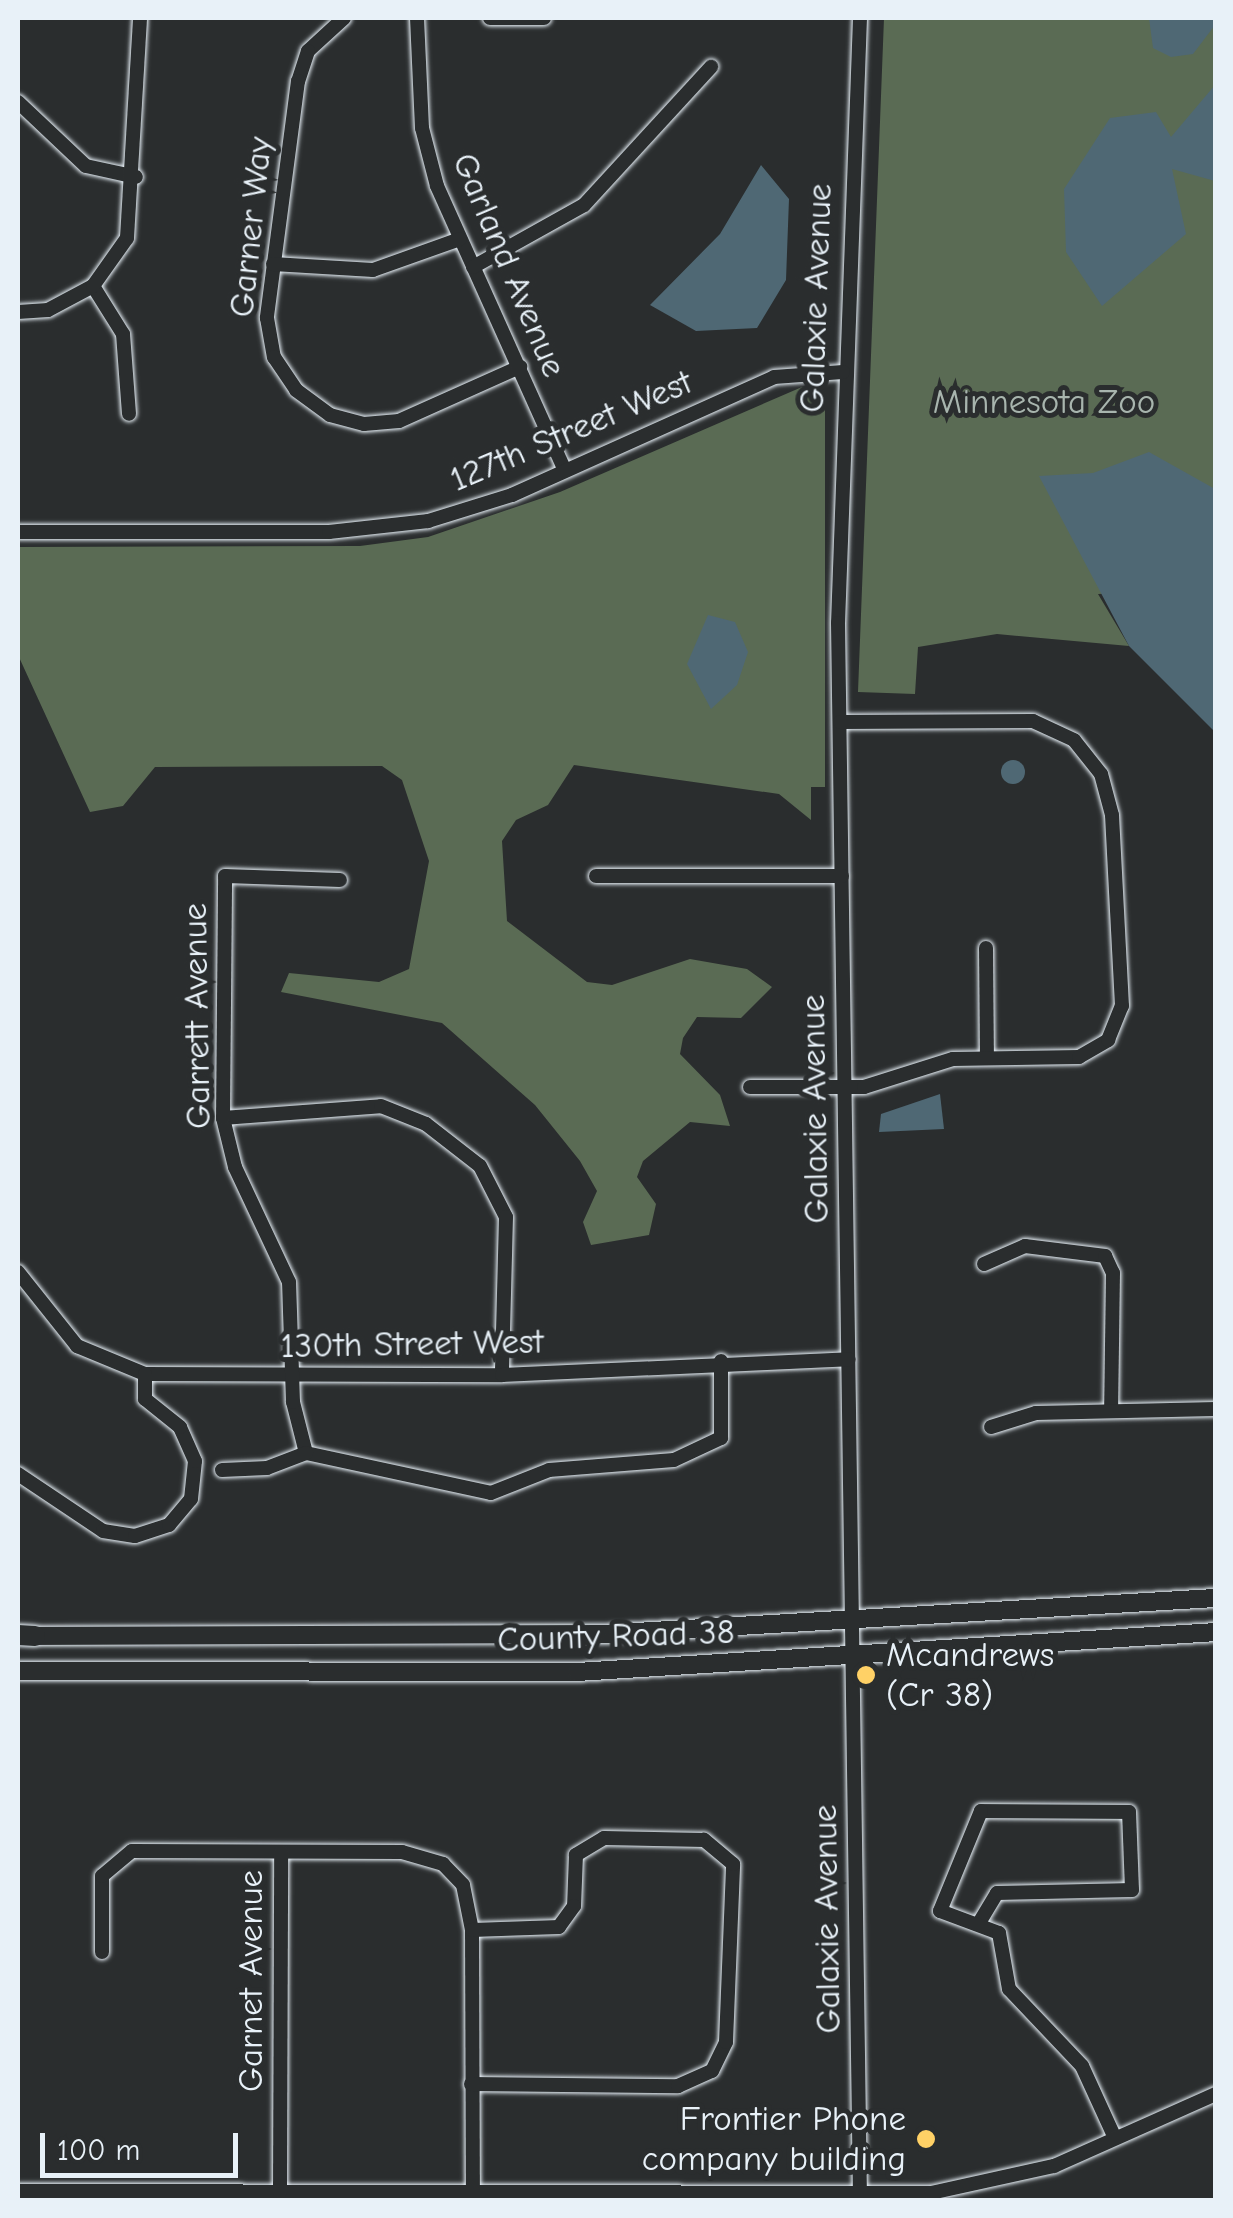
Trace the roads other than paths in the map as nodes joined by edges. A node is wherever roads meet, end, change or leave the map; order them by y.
1 (140, 18) edge
2 (344, 18) edge
3 (417, 18) edge
4 (490, 18) edge
5 (544, 18) edge
6 (860, 18) edge
7 (711, 67) dead end
8 (18, 102) edge
9 (136, 177) junction
10 (460, 239) junction
11 (273, 264) junction
12 (473, 267) junction
13 (93, 286) junction
14 (18, 312) edge
15 (520, 367) junction
16 (842, 372) junction
17 (128, 414) dead end
18 (565, 472) junction
19 (18, 532) edge
20 (840, 722) junction
21 (596, 876) dead end
22 (842, 876) junction
23 (340, 880) dead end
24 (986, 948) dead end
25 (987, 1058) junction
26 (844, 1086) junction
27 (750, 1087) dead end
28 (224, 1118) junction
29 (984, 1264) dead end
30 (18, 1272) edge
31 (848, 1359) junction
32 (721, 1361) junction
33 (145, 1374) junction
34 (502, 1375) junction
35 (292, 1377) junction
36 (1216, 1409) edge
37 (1112, 1412) junction
38 (990, 1427) dead end
39 (306, 1454) junction
40 (222, 1470) dead end
41 (18, 1474) edge
42 (1216, 1598) edge
43 (853, 1622) junction
44 (1216, 1632) edge
45 (23, 1636) edge
46 (854, 1658) junction
47 (18, 1671) edge
48 (281, 1852) junction
49 (979, 1923) junction
50 (472, 1930) junction
51 (102, 1952) dead end
52 (472, 2084) junction
53 (1216, 2094) edge
54 (1115, 2138) junction
55 (280, 2191) junction
56 (18, 2192) edge
57 (473, 2196) edge
58 (737, 2196) edge
59 (860, 2198) edge

1 - 9 street
2 - 11 street, Garner Way
3 - 10 street, Garland Avenue
4 - 5 street
6 - 16 street, Galaxie Avenue
7 - 12 street
8 - 9 street
9 - 13 street
10 - 11 street
10 - 12 street, Garland Avenue
11 - 15 street, Garner Way
12 - 15 street, Garland Avenue
13 - 14 street
13 - 17 street
15 - 18 street, Garland Avenue
16 - 18 street, 127th Street West
16 - 20 street, Galaxie Avenue
18 - 19 street, 127th Street West
20 - 22 street, Galaxie Avenue
20 - 25 street
21 - 22 street
22 - 26 street, Galaxie Avenue
23 - 28 street, Garrett Avenue
24 - 25 street
25 - 26 street
26 - 27 street
26 - 31 street, Galaxie Avenue
28 - 34 street
28 - 35 street, Garrett Avenue
29 - 37 street
30 - 33 street, 130th Street West
31 - 32 street, 130th Street West
31 - 43 street, Galaxie Avenue
32 - 34 street, 130th Street West
32 - 39 street
33 - 35 street, 130th Street West
33 - 41 street
34 - 35 street, 130th Street West
35 - 39 street, Garrett Avenue
36 - 37 street
37 - 38 street
39 - 40 street
42 - 43 main road, County Road 38
43 - 45 main road, County Road 38
43 - 46 street, Galaxie Avenue
44 - 46 main road, County Road 38
46 - 47 main road, County Road 38
46 - 59 street, Galaxie Avenue
48 - 50 street, Garnet Avenue
48 - 51 street
48 - 55 street, Garnet Avenue
49 - 49 street
49 - 54 street
50 - 52 street, Garnet Avenue
50 - 52 street
52 - 57 street, Garnet Avenue
53 - 54 street
54 - 59 street
55 - 56 street
55 - 57 street
57 - 58 street
58 - 59 street

